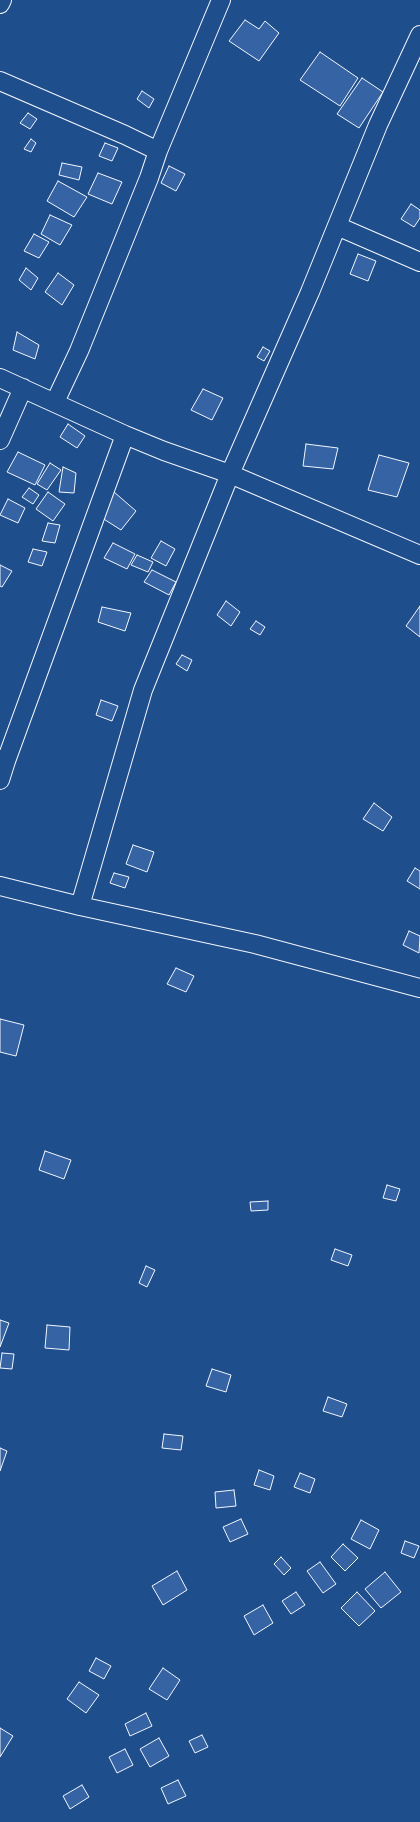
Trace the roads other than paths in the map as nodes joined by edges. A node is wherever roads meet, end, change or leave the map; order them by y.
1 (2, 0) edge
2 (221, 0) edge
3 (0, 4) edge
4 (420, 35) edge
5 (0, 81) edge
6 (158, 151) junction
7 (337, 226) junction
8 (420, 262) edge
9 (0, 378) edge
10 (23, 388) junction
11 (56, 402) junction
12 (125, 435) junction
13 (0, 440) edge
14 (230, 474) junction
15 (420, 555) edge
16 (3, 760) edge
17 (0, 780) edge
18 (0, 886) edge
19 (80, 906) junction
20 (420, 988) edge

1 - 3 street
2 - 6 street
4 - 7 street
5 - 6 street
6 - 11 street
7 - 8 street
7 - 14 street
9 - 10 street
10 - 11 street
10 - 13 street
11 - 12 street
12 - 14 street
12 - 16 street
14 - 15 street
14 - 19 street
16 - 17 street
18 - 19 street
19 - 20 street

